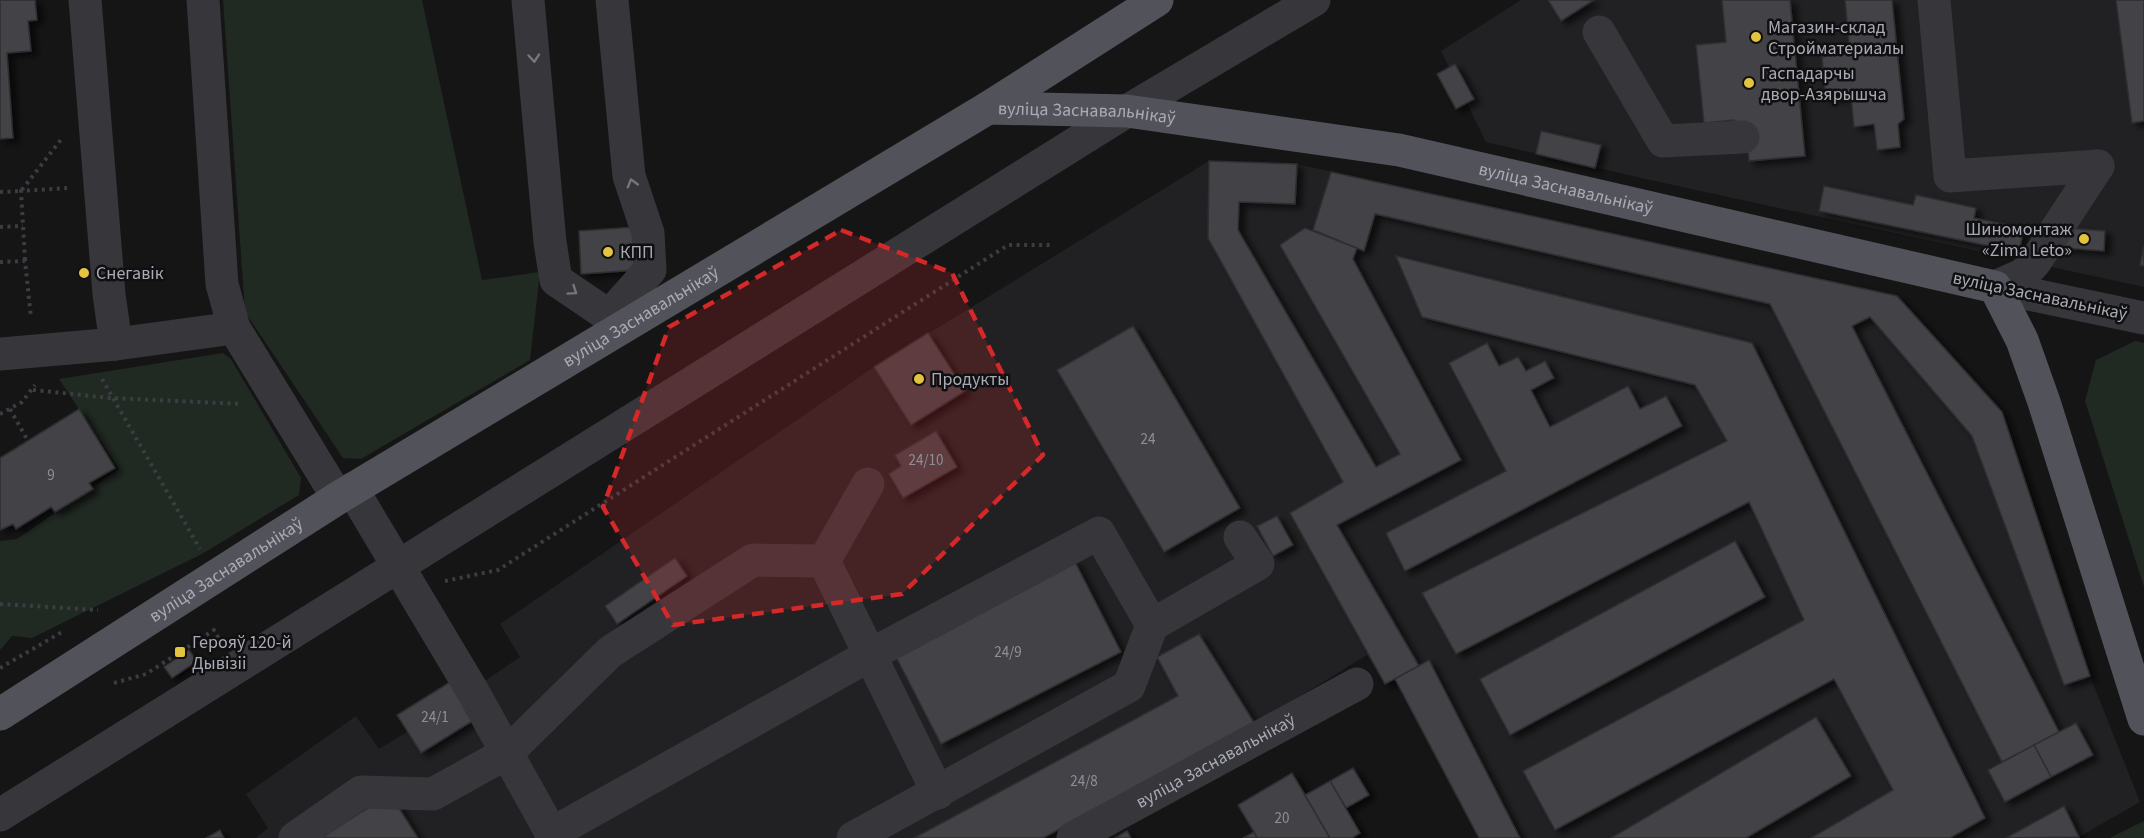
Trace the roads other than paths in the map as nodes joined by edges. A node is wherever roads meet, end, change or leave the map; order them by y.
1 (85, 0) edge
2 (203, 0) edge
3 (528, 0) edge
4 (612, 0) edge
5 (1157, 0) edge
6 (1314, 0) edge
7 (1934, 0) edge
8 (1599, 32) dead end
9 (988, 108) junction
10 (1127, 111) junction
11 (1743, 137) dead end
12 (1995, 287) junction
13 (2144, 318) edge
14 (613, 323) junction
15 (234, 327) junction
16 (116, 344) junction
17 (0, 354) edge
18 (868, 484) dead end
19 (345, 493) junction
20 (1240, 537) dead end
21 (824, 561) junction
22 (398, 566) junction
23 (1152, 625) junction
24 (870, 655) junction
25 (1357, 684) dead end
26 (0, 714) edge
27 (2144, 719) edge
28 (507, 753) junction
29 (938, 793) junction
30 (0, 815) edge
31 (552, 836) edge
32 (295, 838) edge
33 (853, 838) edge
34 (1073, 838) edge

1 - 16 street
2 - 15 street
3 -> 14 street
14 -> 4 street
5 - 9 main road
6 - 10 street
7 - 12 street
8 - 11 street
9 - 10 main road, вуліца Заснавальнікаў
9 - 14 main road, вуліца Заснавальнікаў
10 - 12 main road, вуліца Заснавальнікаў
10 - 22 street
12 - 13 street, вуліца Заснавальнікаў
12 - 27 main road
14 - 19 main road, вуліца Заснавальнікаў
15 - 16 street
15 - 19 street
16 - 17 street
18 - 21 street
19 - 22 street
19 - 26 main road, вуліца Заснавальнікаў
20 - 23 street
21 - 24 street
21 - 28 street
22 - 28 street
22 - 30 street
23 - 24 street
23 - 29 street
24 - 29 street
24 - 31 street
25 - 34 street, вуліца Заснавальнікаў
28 - 31 street
28 - 32 street
29 - 33 street

